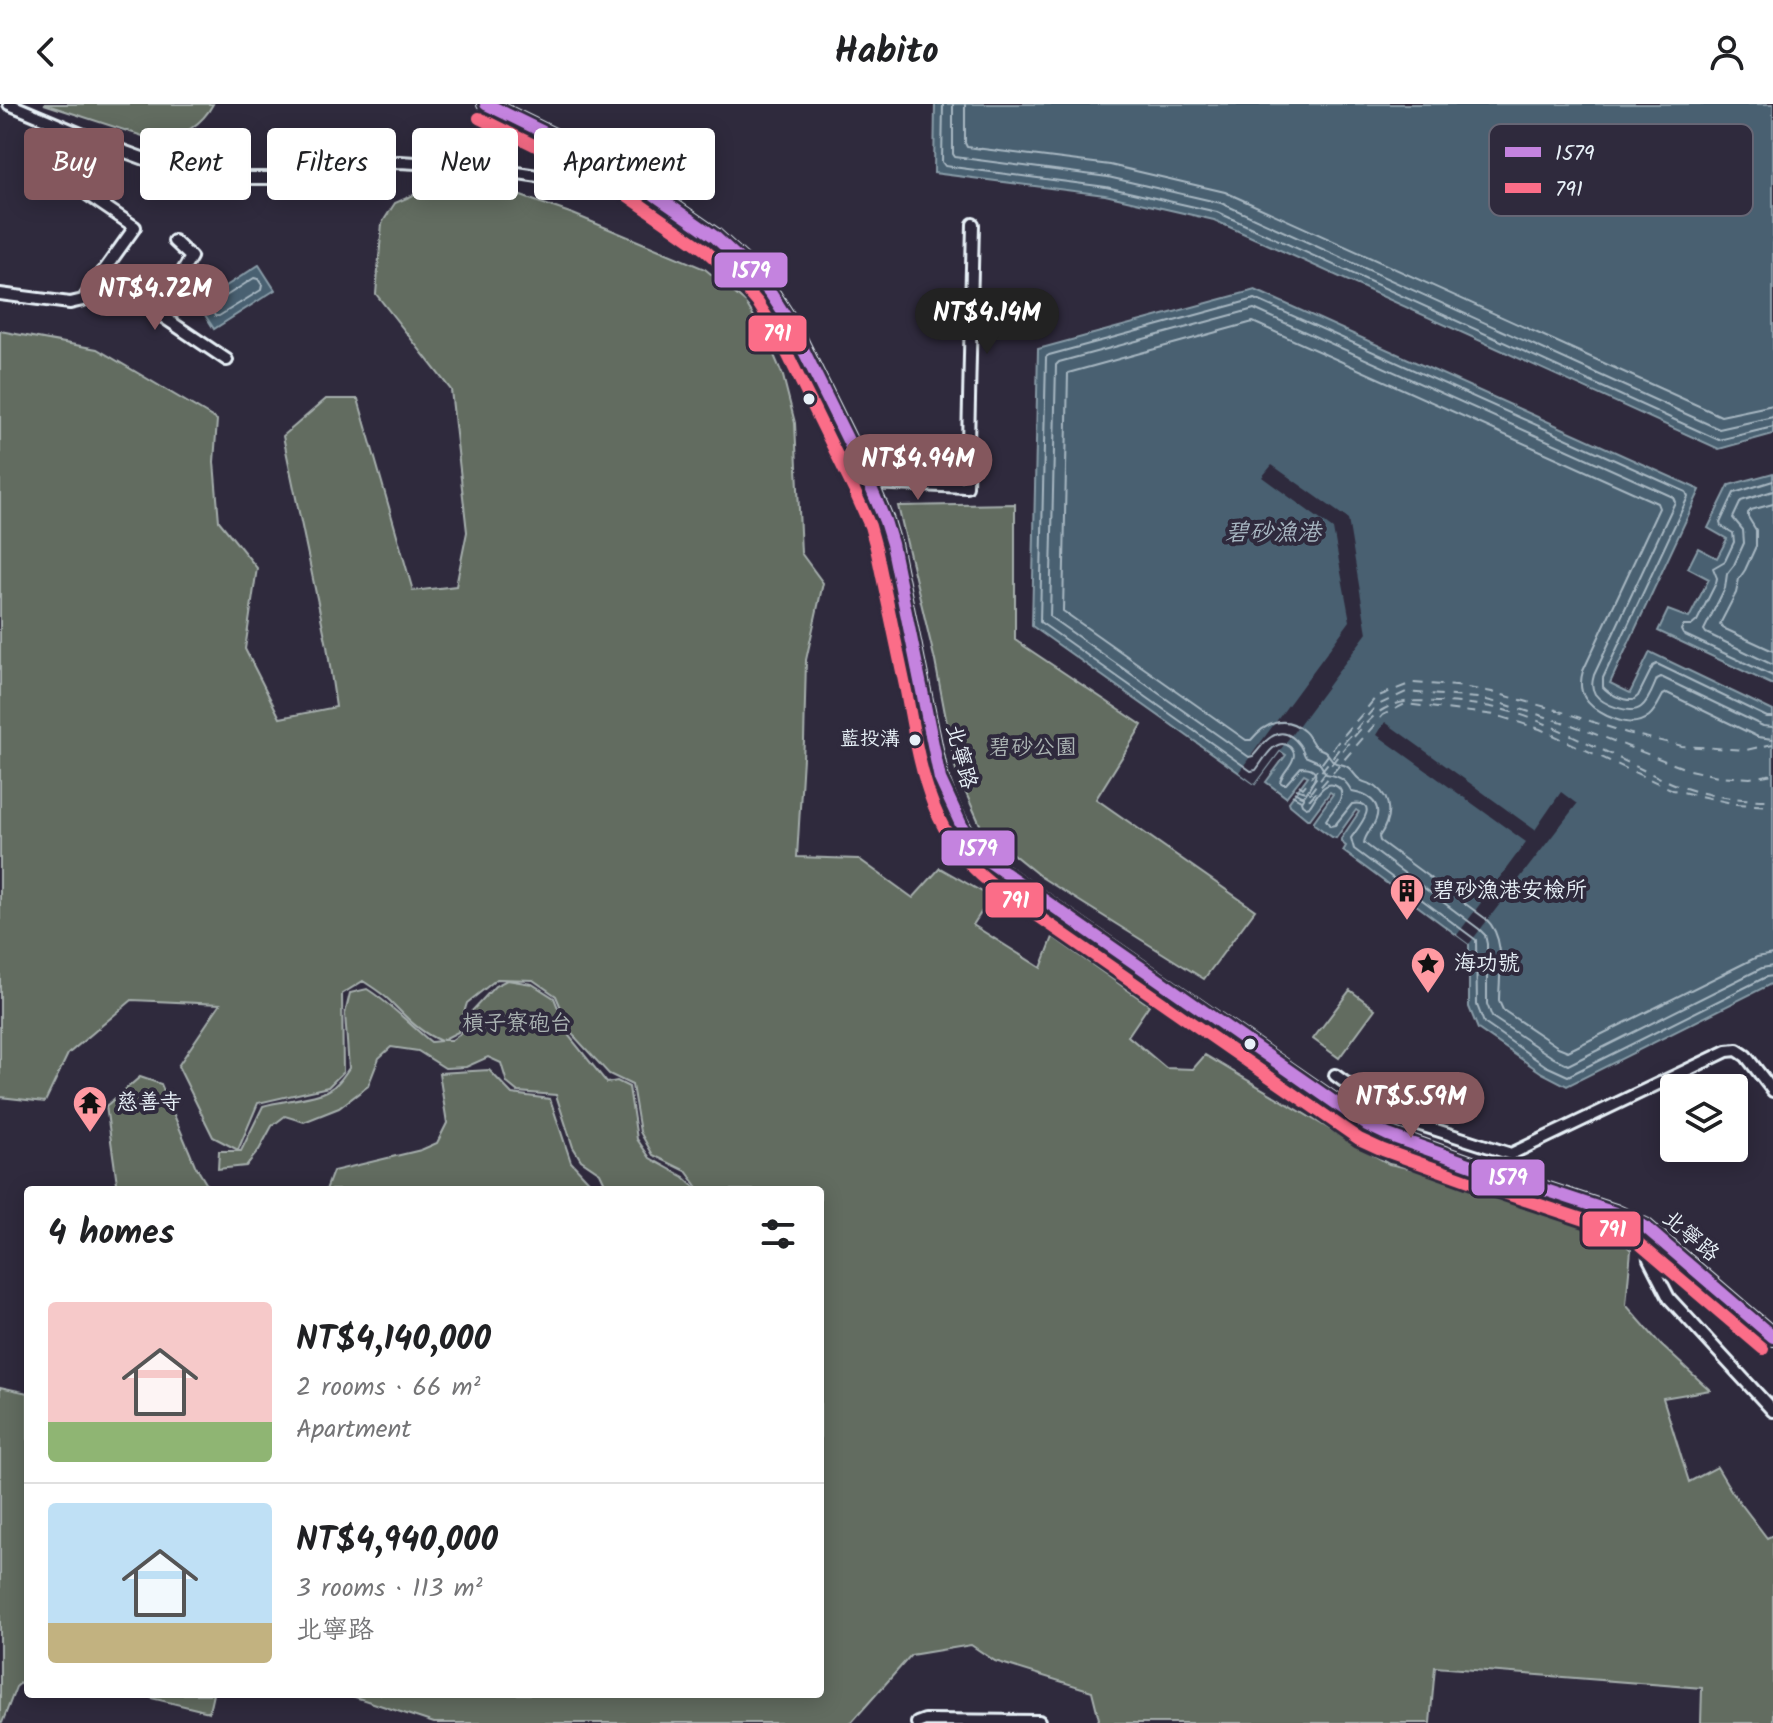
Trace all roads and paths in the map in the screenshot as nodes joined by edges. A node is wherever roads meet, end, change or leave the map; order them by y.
1 (9, 104) edge
2 (486, 104) edge
3 (536, 128) edge
4 (534, 175) edge
5 (95, 200) edge
6 (662, 200) edge
7 (973, 224) dead end
8 (174, 241) dead end
9 (101, 275) junction
10 (0, 294) edge
11 (158, 314) junction
12 (227, 360) dead end
13 (869, 483) junction
14 (1335, 1075) dead end
15 (1773, 1091) edge
16 (1645, 1227) junction
17 (1770, 1330) edge
18 (1773, 1411) edge
19 (1039, 1722) edge
20 (917, 1723) edge

1 - 4 street
2 - 3 main road, 北寧路
5 - 9 street
6 - 13 main road, 北寧路
7 - 13 street
8 - 11 street
9 - 10 street
9 - 11 street
11 - 12 street
13 - 16 main road, 北寧路
14 - 15 street
16 - 17 main road, 北寧路
16 - 18 street
19 - 20 street

